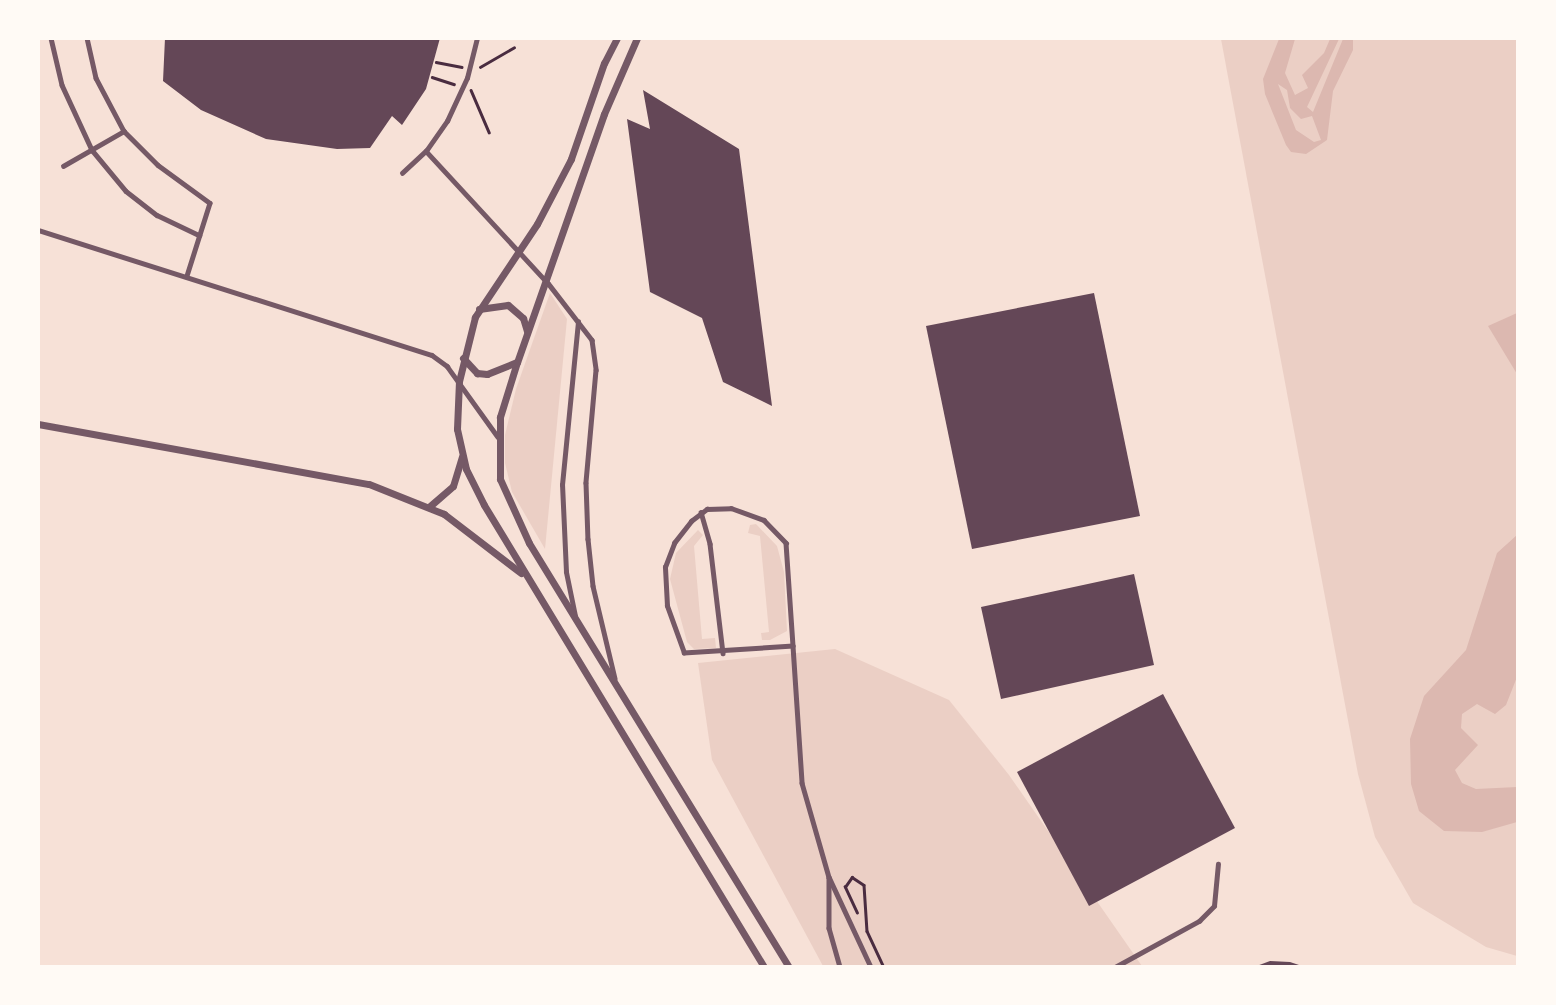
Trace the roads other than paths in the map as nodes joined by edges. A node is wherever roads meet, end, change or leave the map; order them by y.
1 (51, 38) edge
2 (87, 38) edge
3 (477, 38) edge
4 (617, 38) edge
5 (637, 38) edge
6 (124, 131) junction
7 (92, 150) junction
8 (426, 151) junction
9 (63, 166) dead end
10 (402, 173) dead end
11 (38, 230) edge
12 (199, 235) junction
13 (518, 251) junction
14 (187, 276) junction
15 (548, 283) junction
16 (479, 309) junction
17 (579, 320) junction
18 (528, 332) junction
19 (463, 358) junction
20 (517, 362) junction
21 (459, 381) junction
22 (38, 424) edge
23 (498, 437) junction
24 (463, 452) junction
25 (430, 506) junction
26 (701, 512) junction
27 (527, 578) junction
28 (576, 616) junction
29 (793, 646) junction
30 (723, 653) junction
31 (616, 682) junction
32 (1218, 864) dead end
33 (829, 877) junction
34 (764, 967) edge
35 (789, 967) edge
36 (840, 967) edge
37 (871, 967) edge
38 (1115, 967) edge

1 - 7 lane
2 - 6 lane
3 - 8 lane
4 - 13 street
5 - 15 street
6 - 7 lane
6 - 12 lane
7 - 9 lane
7 - 12 lane
8 - 10 lane
8 - 13 lane
11 - 14 lane
12 - 14 lane
13 - 15 lane
13 - 16 street
14 - 21 lane
15 - 17 lane
15 - 18 street
16 - 18 street
16 - 19 street
17 - 28 lane
17 - 31 lane
18 - 20 street
19 - 20 street
19 - 21 street
20 - 23 street
21 - 23 lane
21 - 24 street
22 - 25 street
23 - 28 street
24 - 25 street
24 - 27 street
25 - 27 street
26 - 29 lane
26 - 30 lane
26 - 30 lane
27 - 34 street
28 - 31 street
29 - 30 lane
29 - 33 lane
31 - 35 street
32 - 38 lane
33 - 36 lane
33 - 37 lane

